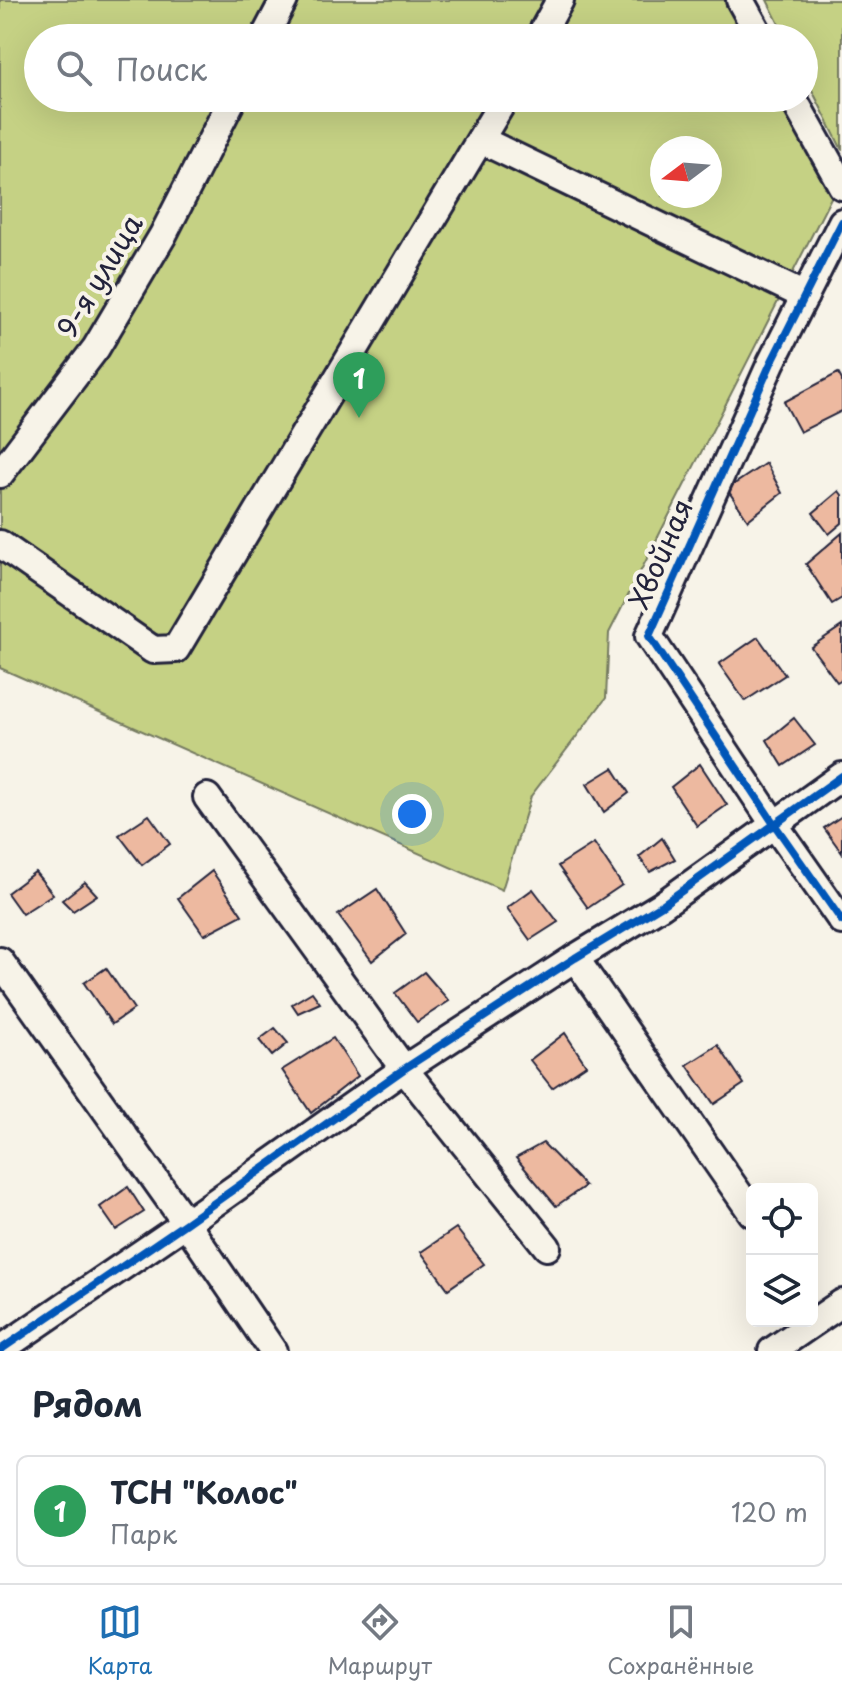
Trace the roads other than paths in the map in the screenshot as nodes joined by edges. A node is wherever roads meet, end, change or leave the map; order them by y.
1 (284, 0) edge
2 (560, 0) edge
3 (740, 0) edge
4 (271, 24) edge
5 (547, 24) edge
6 (753, 24) edge
7 (226, 112) edge
8 (497, 112) edge
9 (801, 112) edge
10 (481, 140) junction
11 (842, 186) edge
12 (842, 222) edge
13 (805, 296) junction
14 (0, 474) edge
15 (0, 544) edge
16 (842, 776) edge
17 (207, 797) dead end
18 (774, 824) junction
19 (842, 921) edge
20 (575, 958) junction
21 (0, 961) edge
22 (404, 1069) junction
23 (746, 1204) edge
24 (186, 1223) junction
25 (547, 1247) dead end
26 (842, 1303) edge
27 (0, 1350) edge
28 (273, 1351) edge
29 (772, 1351) edge

1 - 4 street
2 - 5 street
3 - 6 street
7 - 14 street, 9-я улица
8 - 10 street
9 - 11 street
10 - 13 street
10 - 15 street
12 - 13 street, Хвойная
13 - 18 street, Хвойная
16 - 18 street
17 - 22 street
18 - 19 street, Хвойная
18 - 20 street
20 - 22 street
20 - 23 street
21 - 24 street
22 - 24 street
22 - 25 street
24 - 27 street
24 - 28 street
26 - 29 street

